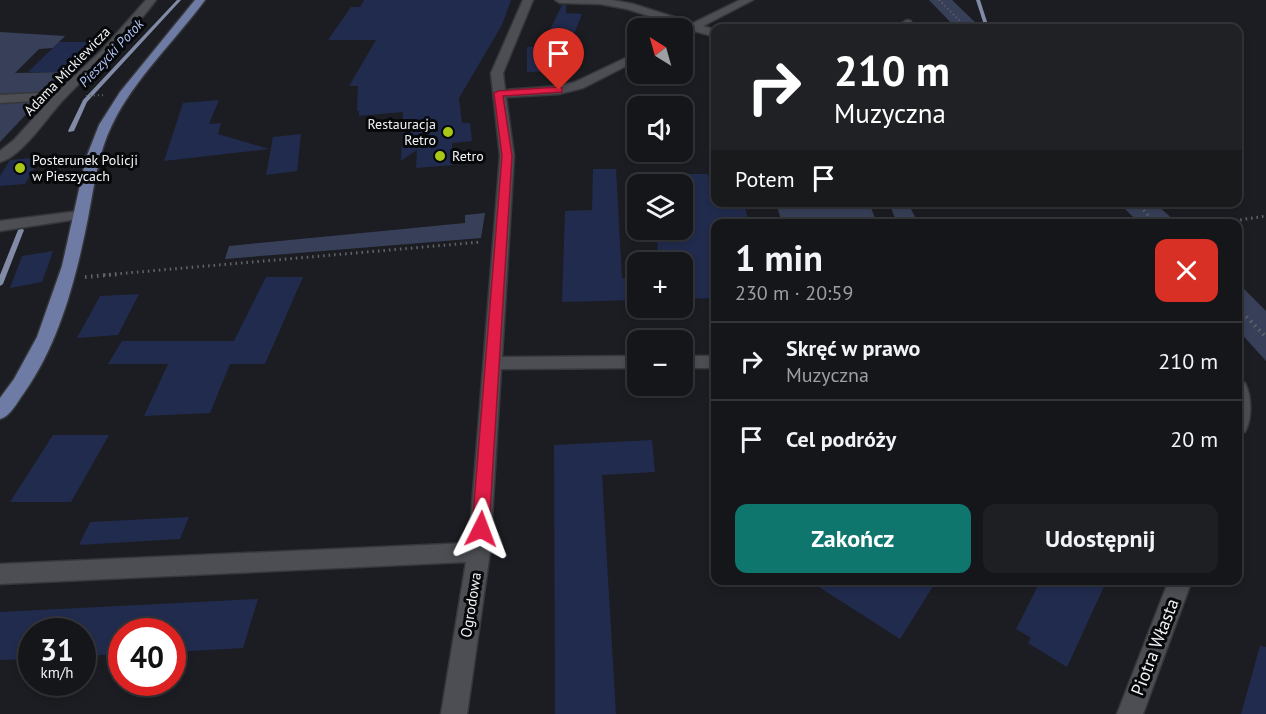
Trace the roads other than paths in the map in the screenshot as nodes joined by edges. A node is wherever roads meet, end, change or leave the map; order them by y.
1 (152, 0) edge
2 (200, 0) edge
3 (528, 0) edge
4 (560, 0) edge
5 (748, 0) edge
6 (658, 18) edge
7 (693, 28) edge
8 (693, 31) edge
9 (711, 33) edge
10 (627, 61) edge
11 (498, 93) junction
12 (60, 96) junction
13 (0, 99) edge
14 (0, 158) edge
15 (79, 214) junction
16 (5, 226) edge
17 (627, 362) edge
18 (693, 362) edge
19 (711, 362) edge
20 (492, 363) junction
21 (0, 412) edge
22 (479, 552) junction
23 (0, 574) edge
24 (1179, 585) edge
25 (454, 714) edge
26 (1130, 714) edge

1 - 12 street, Adama Mickiewicza
2 - 15 main road
3 - 11 street, Ogrodowa
4 - 6 street
5 - 7 street
8 - 9 street
10 - 11 street
11 - 20 street, Ogrodowa
12 - 13 street
12 - 14 street, Adama Mickiewicza
15 - 16 street
15 - 21 main road
17 - 20 street
18 - 19 street
20 - 22 street, Ogrodowa
22 - 23 street
22 - 25 street, Ogrodowa
24 - 26 street, Piotra Własta

